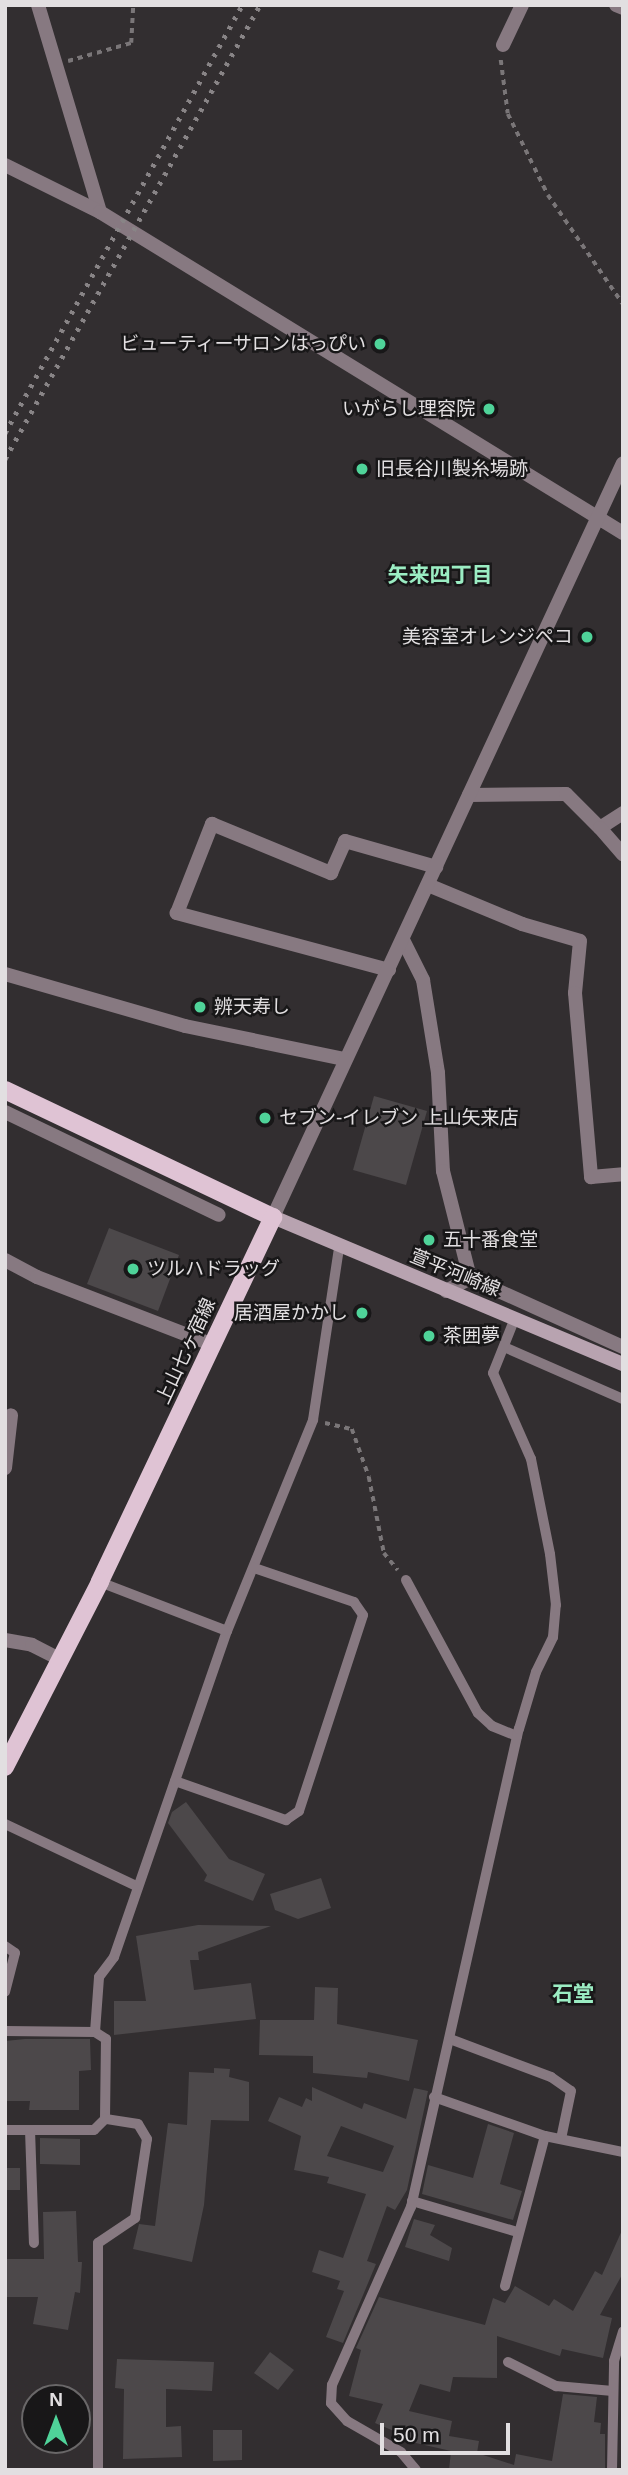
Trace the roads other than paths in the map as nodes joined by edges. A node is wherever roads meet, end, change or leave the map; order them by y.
1 (37, 5) edge
2 (522, 5) edge
3 (616, 5) edge
4 (623, 8) edge
5 (503, 44) road end
6 (5, 165) edge
7 (100, 212) junction
8 (623, 463) edge
9 (598, 519) junction
10 (623, 533) edge
11 (469, 795) junction
12 (623, 813) edge
13 (600, 828) junction
14 (623, 854) edge
15 (436, 867) junction
16 (428, 885) junction
17 (403, 940) junction
18 (388, 970) junction
19 (5, 974) edge
20 (345, 1059) junction
21 (5, 1090) edge
22 (5, 1112) edge
23 (623, 1174) edge
24 (219, 1215) dead end
25 (273, 1217) junction
26 (340, 1248) junction
27 (5, 1261) edge
28 (470, 1278) junction
29 (446, 1291) junction
30 (515, 1318) junction
31 (213, 1345) junction
32 (504, 1347) junction
33 (623, 1347) edge
34 (623, 1364) edge
35 (623, 1399) edge
36 (10, 1415) dead end
37 (5, 1468) edge
38 (254, 1567) junction
39 (406, 1580) road end
40 (100, 1582) junction
41 (227, 1630) junction
42 (5, 1640) edge
43 (59, 1659) junction
44 (517, 1736) junction
45 (5, 1768) edge
46 (174, 1781) junction
47 (5, 1825) edge
48 (138, 1887) junction
49 (5, 1946) edge
50 (5, 1992) edge
51 (5, 2031) edge
52 (95, 2032) junction
53 (450, 2039) junction
54 (434, 2097) junction
55 (105, 2119) junction
56 (5, 2130) edge
57 (30, 2130) junction
58 (545, 2136) junction
59 (561, 2139) junction
60 (623, 2152) edge
61 (412, 2201) junction
62 (517, 2232) junction
63 (34, 2243) dead end
64 (505, 2286) dead end
65 (623, 2331) edge
66 (508, 2362) dead end
67 (613, 2392) junction
68 (98, 2470) edge
69 (416, 2470) edge
70 (612, 2470) edge

1 - 7 street
2 - 5 street
3 - 4 street
6 - 7 street
7 - 9 street
8 - 9 street
9 - 10 street
9 - 11 street
11 - 13 street
11 - 15 street
12 - 13 street
13 - 14 street
15 - 16 street
15 - 18 street
16 - 17 street
16 - 23 street
17 - 18 street
17 - 28 street
18 - 20 street
19 - 20 street
20 - 25 street
21 - 25 main road
22 - 24 street
25 - 26 main road, 萱平河崎線
25 - 31 main road, 上山七ヶ宿線
26 - 29 main road, 萱平河崎線
26 - 38 lane
27 - 31 street
28 - 29 street
28 - 33 street
29 - 30 main road, 萱平河崎線
30 - 32 lane
30 - 34 main road, 萱平河崎線
31 - 40 main road, 上山七ヶ宿線
32 - 35 lane
32 - 44 lane
36 - 37 street
38 - 41 lane
38 - 46 lane
39 - 44 lane
40 - 41 lane
40 - 43 main road, 上山七ヶ宿線
41 - 46 lane
42 - 43 street
43 - 45 main road, 上山七ヶ宿線
44 - 53 lane
46 - 48 lane
47 - 48 lane
48 - 52 lane
49 - 50 lane
51 - 52 lane
52 - 55 lane
53 - 54 lane
53 - 59 lane
54 - 58 lane
54 - 61 lane
55 - 57 lane
55 - 68 lane
56 - 57 lane
57 - 63 lane
58 - 59 lane
58 - 62 lane
59 - 60 lane
61 - 62 lane
61 - 69 lane
62 - 64 lane
65 - 67 lane
66 - 67 lane
67 - 70 lane

